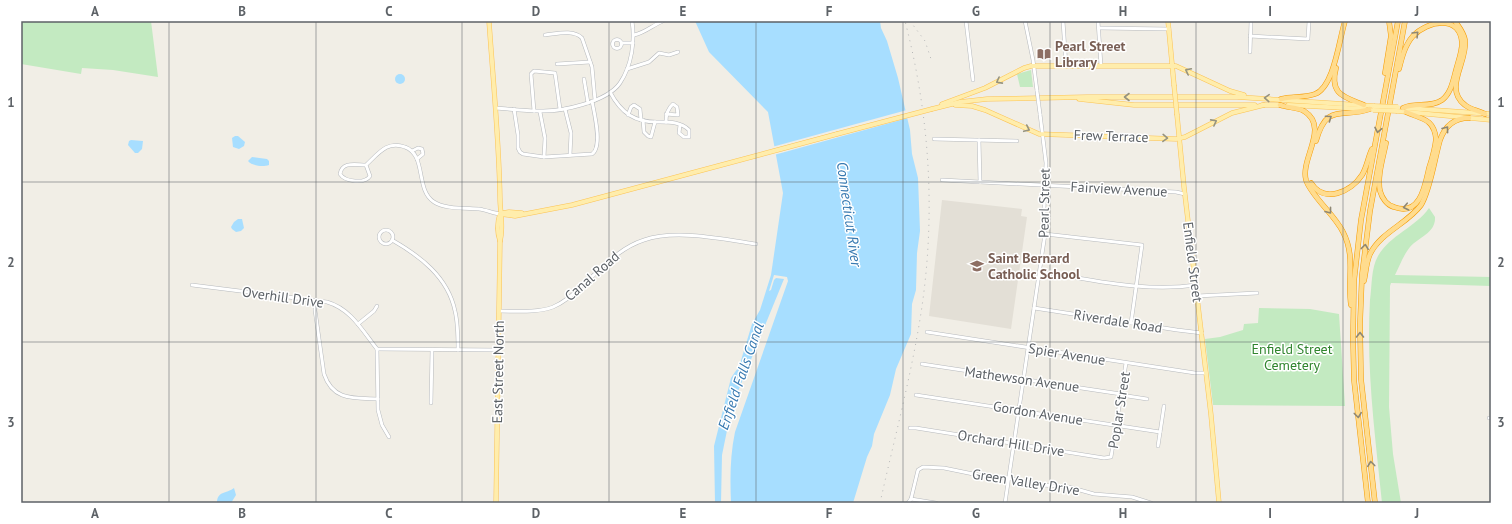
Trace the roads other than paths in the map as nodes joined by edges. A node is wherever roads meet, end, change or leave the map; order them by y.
1 (489, 21) edge
2 (632, 21) edge
3 (663, 21) edge
4 (966, 21) edge
5 (1026, 21) edge
6 (1063, 21) edge
7 (1098, 21) edge
8 (1168, 21) edge
9 (1251, 21) edge
10 (1309, 21) edge
11 (1346, 21) edge
12 (1349, 21) edge
13 (1389, 21) edge
14 (1398, 21) edge
15 (1405, 21) edge
16 (1455, 21) edge
17 (1098, 28) junction
18 (1169, 29) junction
19 (545, 35) dead end
20 (634, 35) junction
21 (1250, 36) junction
22 (622, 43) dead end
23 (633, 43) junction
24 (678, 52) dead end
25 (1250, 52) dead end
26 (590, 62) junction
27 (557, 64) dead end
28 (1034, 66) junction
29 (1066, 66) junction
30 (1101, 66) junction
31 (1172, 66) junction
32 (627, 69) junction
33 (584, 79) dead end
34 (973, 80) dead end
35 (1394, 82) junction
36 (1386, 86) junction
37 (610, 92) junction
38 (1068, 98) junction
39 (1254, 98) junction
40 (1281, 99) junction
41 (591, 101) junction
42 (951, 104) junction
43 (1264, 105) junction
44 (1280, 105) junction
45 (1364, 105) junction
46 (496, 108) junction
47 (933, 108) junction
48 (1372, 108) junction
49 (514, 109) junction
50 (560, 109) junction
51 (565, 109) junction
52 (1405, 110) junction
53 (534, 111) junction
54 (540, 112) junction
55 (628, 114) junction
56 (666, 114) junction
57 (1485, 114) junction
58 (1491, 114) edge
59 (1469, 118) junction
60 (642, 120) junction
61 (1491, 120) edge
62 (655, 122) junction
63 (666, 122) junction
64 (680, 124) dead end
65 (1386, 128) junction
66 (1042, 134) junction
67 (1179, 138) junction
68 (934, 139) dead end
69 (979, 140) junction
70 (1017, 140) dead end
71 (1375, 146) junction
72 (412, 151) junction
73 (570, 155) junction
74 (544, 157) junction
75 (417, 159) junction
76 (366, 165) junction
77 (942, 180) dead end
78 (980, 182) junction
79 (1045, 185) junction
80 (1184, 188) junction
81 (1176, 192) junction
82 (1185, 194) junction
83 (500, 214) junction
84 (1045, 234) junction
85 (392, 240) junction
86 (756, 244) dead end
87 (1040, 272) junction
88 (192, 285) dead end
89 (1196, 285) junction
90 (1137, 286) junction
91 (1361, 286) junction
92 (1257, 293) dead end
93 (1197, 296) junction
94 (316, 300) junction
95 (377, 306) dead end
96 (1034, 308) junction
97 (499, 311) junction
98 (1353, 311) junction
99 (1131, 323) junction
100 (358, 324) junction
101 (927, 332) dead end
102 (1202, 333) junction
103 (1029, 348) junction
104 (377, 349) junction
105 (432, 350) junction
106 (458, 350) junction
107 (498, 350) junction
108 (1126, 363) junction
109 (922, 364) dead end
110 (1206, 373) junction
111 (1024, 379) junction
112 (1121, 394) junction
113 (916, 395) dead end
114 (378, 399) junction
115 (1146, 399) dead end
116 (431, 403) dead end
117 (1164, 406) dead end
118 (1019, 410) junction
119 (1116, 425) junction
120 (910, 428) dead end
121 (1160, 432) junction
122 (389, 437) dead end
123 (1013, 444) junction
124 (1158, 446) dead end
125 (1111, 457) joint
126 (1008, 478) junction
127 (911, 499) junction
128 (496, 503) edge
129 (908, 503) edge
130 (936, 503) edge
131 (1006, 503) edge
132 (1151, 503) edge
133 (1219, 503) edge
134 (1368, 503) edge
135 (1375, 503) edge

1 - 46 main road, East Street North
2 - 20 street
3 - 20 street
4 - 34 street
5 - 28 street, Pearl Street
6 - 29 street
7 - 17 street
8 - 18 main road, Enfield Street
9 - 21 street
10 - 21 street
11 - 40 highway
12 - 45 highway
13 - 36 highway
14 - 36 highway
15 - 35 highway
16 - 57 highway
17 - 18 street
17 - 30 street
18 - 31 main road, Enfield Street
19 - 26 street
20 - 23 street
21 - 25 street
22 - 23 street
23 - 32 street
24 - 32 street
26 - 27 street
26 - 41 street
28 - 29 main road
28 -> 47 main road
28 - 66 street, Pearl Street, bridge
29 - 30 main road
30 - 31 main road
39 -> 31 main road
31 - 67 main road, Enfield Street, bridge
32 - 37 street
33 - 41 street
35 -> 52 highway
35 - 65 highway
36 -> 71 highway
37 - 41 street
37 - 55 street
39 -> 38 main road
38 - 42 main road
38 - 43 main road
40 -> 39 main road
40 - 45 main road
41 - 51 street
41 - 73 street
42 - 47 main road
42 -> 66 main road, Frew Terrace
43 - 44 main road
67 -> 43 main road
44 - 48 main road
44 -> 98 highway
45 - 48 main road
46 - 49 street
46 - 83 main road, East Street North
47 - 83 main road, bridge
48 - 52 main road, bridge
71 -> 48 highway
49 - 53 street
49 - 74 street
50 - 51 street
50 - 53 street
50 - 54 street
51 - 73 street
52 - 57 main road
52 - 59 main road
52 -> 65 highway
53 - 54 street
54 - 74 street
55 - 60 street
55 - 60 street
56 - 56 street
56 - 63 street
57 - 58 main road
59 - 61 main road
91 -> 59 highway
60 - 62 street
60 - 62 street
62 - 63 street
63 - 64 street
91 -> 65 highway
66 -> 67 main road, Frew Terrace
66 - 79 street, Pearl Street
67 - 80 main road, Enfield Street
68 - 69 street
69 - 70 street
69 - 78 street
71 - 98 highway
72 - 75 street
72 - 75 street
72 - 76 street
73 - 74 street
75 - 83 street
76 - 76 street
77 - 78 street, Fairview Avenue
78 - 79 street, Fairview Avenue
79 - 81 street, Fairview Avenue
79 - 84 street, Pearl Street
80 - 81 street, Fairview Avenue
80 - 82 main road, Enfield Street
81 - 82 street, Fairview Avenue
82 - 89 main road, Enfield Street
83 - 97 main road, East Street North
84 - 87 street, Pearl Street
84 - 90 street
85 - 85 street
85 - 106 street
86 - 97 street, Canal Road
87 - 90 street
87 - 96 street, Pearl Street
88 - 94 street, Overhill Drive
89 - 90 street
89 - 93 main road, Enfield Street
90 - 99 street
135 -> 91 highway
92 - 93 street
93 - 102 main road, Enfield Street
94 - 100 street, Overhill Drive
94 - 114 street
95 - 100 street
96 - 99 street, Riverdale Road
96 - 103 street, Pearl Street
97 - 107 main road, East Street North
98 -> 134 highway
99 - 102 street, Riverdale Road
100 - 104 street, Overhill Drive
101 - 103 street, Spier Avenue
102 - 110 main road, Enfield Street
103 - 108 street, Spier Avenue
103 - 111 street, Pearl Street
104 - 105 street
104 - 114 street
105 - 106 street
105 - 116 street
106 - 107 street
107 - 128 main road, East Street North
108 - 110 street, Spier Avenue
108 - 112 street, Poplar Street
109 - 111 street, Mathewson Avenue
110 - 133 main road, Enfield Street
111 - 112 street, Mathewson Avenue
111 - 118 street, Pearl Street
112 - 115 street, Mathewson Avenue
112 - 119 street, Poplar Street
113 - 118 street, Gordon Avenue
114 - 122 street
117 - 121 street
118 - 119 street, Gordon Avenue
118 - 123 street, Pearl Street
119 - 121 street, Gordon Avenue
119 - 125 street, Poplar Street
120 - 123 street, Orchard Hill Drive
121 - 124 street
123 - 125 street, Orchard Hill Drive
123 - 126 street, Pearl Street
126 - 127 street, Green Valley Drive
126 - 131 street, Pearl Street
126 - 132 street, Green Valley Drive
127 - 129 street
127 - 130 street

